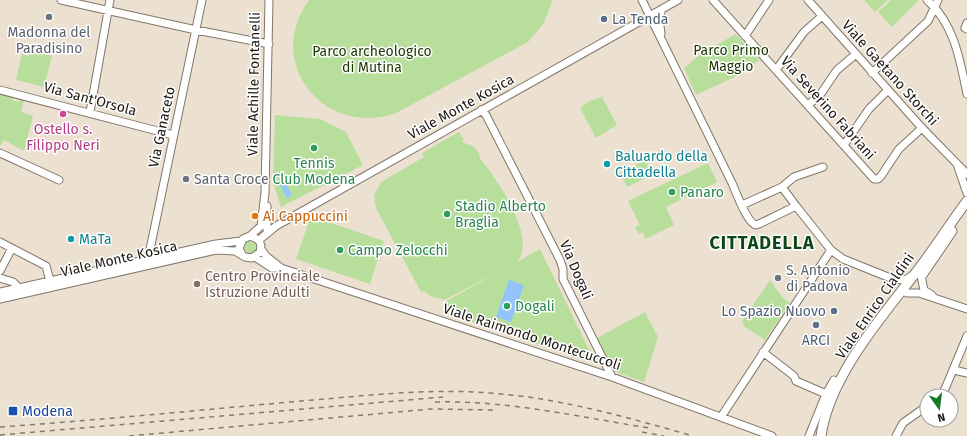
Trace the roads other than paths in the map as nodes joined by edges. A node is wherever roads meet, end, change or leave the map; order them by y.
1 (61, 0) edge
2 (110, 0) edge
3 (202, 0) edge
4 (269, 0) edge
5 (642, 0) edge
6 (678, 0) edge
7 (713, 0) edge
8 (769, 0) edge
9 (808, 0) edge
10 (927, 0) edge
11 (936, 3) edge
12 (662, 9) junction
13 (108, 11) junction
14 (650, 16) junction
15 (822, 16) junction
16 (967, 22) edge
17 (967, 29) edge
18 (196, 30) junction
19 (745, 36) junction
20 (662, 41) junction
21 (269, 44) junction
22 (856, 54) junction
23 (776, 70) junction
24 (872, 73) junction
25 (0, 90) edge
26 (888, 90) junction
27 (967, 94) edge
28 (808, 105) junction
29 (481, 110) junction
30 (90, 112) junction
31 (922, 128) junction
32 (174, 135) junction
33 (844, 145) junction
34 (0, 153) edge
35 (955, 162) junction
36 (824, 167) dead end
37 (967, 174) edge
38 (59, 180) dead end
39 (782, 187) junction
40 (265, 193) junction
41 (967, 193) edge
42 (967, 201) edge
43 (742, 205) junction
44 (796, 206) junction
45 (967, 211) edge
46 (267, 231) junction
47 (250, 236) junction
48 (259, 240) junction
49 (241, 241) junction
50 (0, 242) edge
51 (12, 248) junction
52 (261, 249) junction
53 (831, 250) junction
54 (242, 255) junction
55 (255, 257) junction
56 (148, 259) junction
57 (281, 268) junction
58 (0, 271) edge
59 (918, 275) junction
60 (0, 278) edge
61 (893, 279) junction
62 (50, 281) junction
63 (18, 287) junction
64 (0, 292) edge
65 (903, 293) junction
66 (936, 298) junction
67 (0, 299) edge
68 (967, 309) edge
69 (874, 332) junction
70 (967, 336) edge
71 (764, 352) junction
72 (954, 370) junction
73 (967, 373) edge
74 (612, 378) junction
75 (834, 380) dead end
76 (945, 388) edge
77 (826, 394) junction
78 (919, 412) edge
79 (720, 417) junction
80 (772, 436) edge
81 (809, 436) edge
82 (821, 436) edge
83 (826, 436) edge
84 (896, 436) edge

1 - 13 street
2 - 13 street
3 - 18 street, Via Ganaceto
4 - 21 street, Viale Achille Fontanelli
5 - 14 street
6 - 12 street, Viale Monte Kosica
7 - 19 street, Via Severino Fabriani
8 - 19 street
9 - 15 street, Viale Gaetano Storchi
10 - 11 street
11 - 24 street
11 - 27 street
12 - 14 street, Viale Monte Kosica
12 - 20 street
13 - 18 street
13 - 30 street
14 - 20 street
14 - 29 street, Viale Monte Kosica
15 - 22 street, Viale Gaetano Storchi
15 - 23 street
16 - 17 street
18 - 21 street
18 - 32 street, Via Ganaceto
19 - 23 street, Via Severino Fabriani
20 - 43 street
21 - 40 street, Viale Achille Fontanelli
22 - 24 street, Viale Gaetano Storchi
22 - 28 street
23 - 28 street, Via Severino Fabriani
24 - 26 street, Viale Gaetano Storchi
25 - 30 street, Via Sant'Orsola
26 - 31 street, Viale Gaetano Storchi
26 - 33 street
28 - 33 street, Via Severino Fabriani
29 - 46 street, Viale Monte Kosica
29 - 74 street, Via Dogali
30 - 32 street, Via Sant'Orsola
31 - 33 street, Via Severino Fabriani
31 - 35 street, Viale Gaetano Storchi
32 - 56 street, Via Ganaceto
34 - 38 street
35 - 37 street, Viale Gaetano Storchi
35 - 41 street, Viale Gaetano Storchi
36 - 39 street
39 - 43 street
39 - 44 street
40 - 46 street, Viale Achille Fontanelli
40 - 47 street, Viale Achille Fontanelli
42 - 59 main road, Viale Enrico Cialdini
43 - 44 street
44 - 53 street
45 - 59 main road, Viale Enrico Cialdini
46 - 48 street, Viale Monte Kosica
47 - 48 street
47 - 49 street, Viale Monte Kosica
48 - 52 street
49 - 54 street
49 - 56 street, Viale Monte Kosica
50 - 51 street
51 - 58 street
51 - 62 street
52 - 55 street
52 - 57 street, Viale Raimondo Montecuccoli
53 - 61 street
53 - 71 street
54 - 55 street, Viale Monte Kosica
54 - 67 street, Viale Monte Kosica
55 - 57 street, Viale Raimondo Montecuccoli
56 - 62 street, Viale Monte Kosica
57 - 74 street, Viale Raimondo Montecuccoli
59 - 61 street
59 - 65 main road, Viale Enrico Cialdini
59 - 66 street
60 - 63 street
61 - 65 street
62 - 63 street, Viale Monte Kosica
63 - 64 street, Viale Monte Kosica
65 - 66 street
65 - 69 main road, Viale Enrico Cialdini
66 - 68 street
69 - 82 main road, Viale Enrico Cialdini
69 - 83 main road, Viale Enrico Cialdini
70 - 72 street
71 - 77 street
71 - 79 street
72 - 73 street
72 - 76 street
74 - 79 street, Viale Raimondo Montecuccoli
75 - 77 street
77 - 81 street
78 - 84 street
79 - 80 street, Viale Raimondo Montecuccoli

